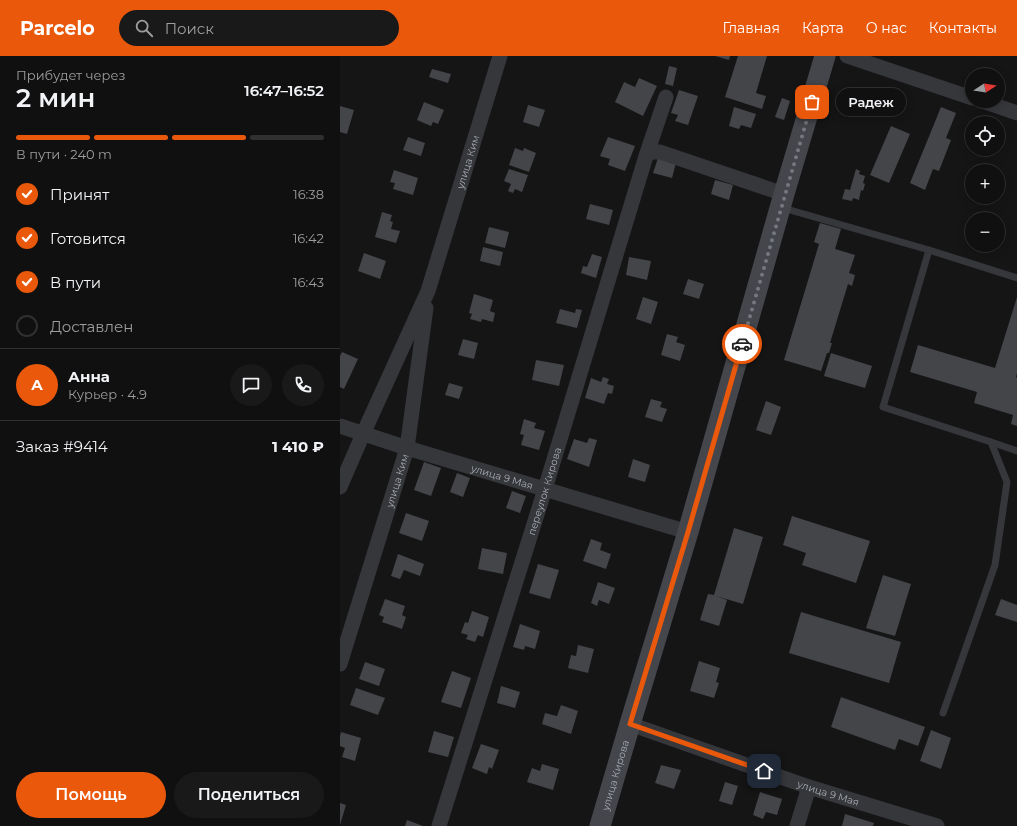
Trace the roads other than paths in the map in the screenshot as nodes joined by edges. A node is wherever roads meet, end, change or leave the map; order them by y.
1 (500, 56) edge
2 (825, 56) edge
3 (847, 56) edge
4 (965, 96) edge
5 (666, 97) dead end
6 (1002, 108) edge
7 (1017, 113) edge
8 (646, 156) junction
9 (783, 200) junction
10 (929, 250) junction
11 (1017, 278) edge
12 (428, 291) junction
13 (340, 426) edge
14 (363, 434) junction
15 (991, 442) junction
16 (407, 448) junction
17 (1017, 451) edge
18 (340, 487) edge
19 (545, 489) junction
20 (688, 532) junction
21 (340, 664) edge
22 (943, 713) dead end
23 (630, 724) junction
24 (809, 786) junction
25 (439, 826) edge
26 (600, 826) edge
27 (797, 826) edge
28 (937, 826) edge

1 - 12 street, улица Ким
2 - 9 street, улица Кирова
3 - 4 street
5 - 8 street, переулок Кирова
6 - 7 street
8 - 9 street
8 - 19 street, переулок Кирова
9 - 10 lane
9 - 20 street, улица Кирова
10 - 11 lane
10 - 15 lane
12 - 14 street, улица Ким
12 - 16 street, улица Ким
13 - 14 street, улица 9 Мая
14 - 16 street, улица 9 Мая
14 - 18 street, улица Ким
15 - 17 lane
15 - 22 lane
16 - 19 street, улица 9 Мая
16 - 21 street, улица Ким
19 - 20 street, улица 9 Мая
19 - 25 street, переулок Кирова
20 - 23 street, улица Кирова
23 - 24 street, улица 9 Мая
23 - 26 street, улица Кирова
24 - 27 street
24 - 28 street, улица 9 Мая

